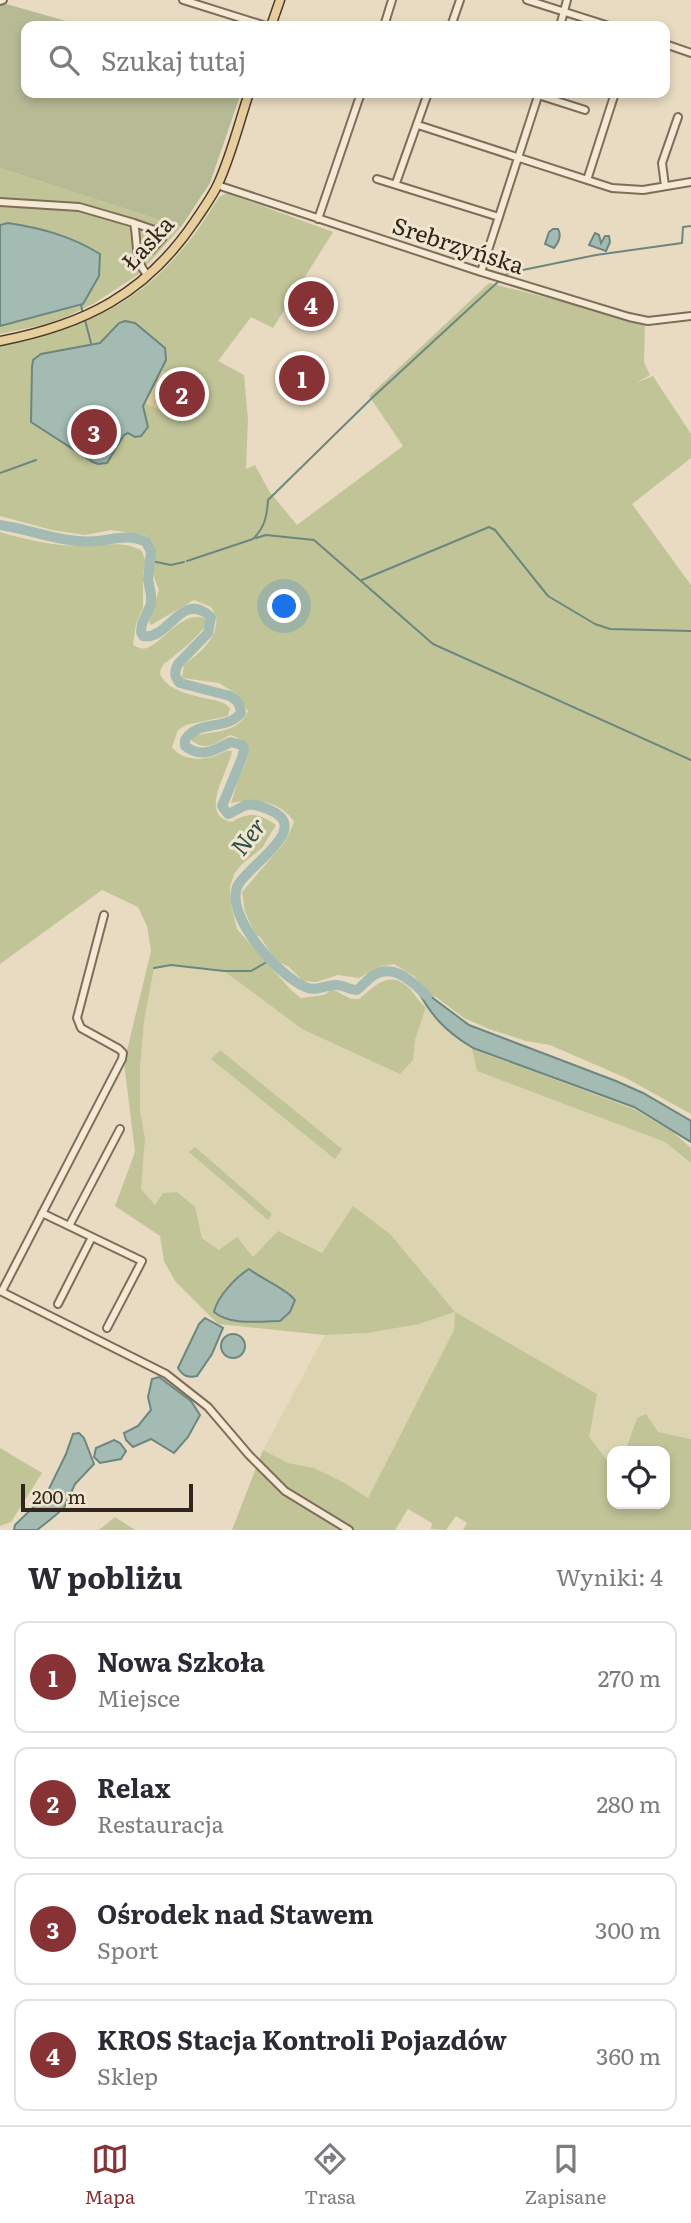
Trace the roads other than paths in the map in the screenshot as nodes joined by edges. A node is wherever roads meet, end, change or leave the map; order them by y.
1 (183, 0) edge
2 (280, 0) edge
3 (393, 0) edge
4 (460, 0) edge
5 (527, 0) edge
6 (568, 0) edge
7 (564, 12) junction
8 (252, 21) edge
9 (270, 21) edge
10 (386, 21) edge
11 (453, 21) edge
12 (561, 21) edge
13 (594, 21) edge
14 (670, 46) edge
15 (691, 53) edge
16 (247, 98) edge
17 (359, 98) edge
18 (426, 98) edge
19 (535, 98) edge
20 (550, 98) edge
21 (613, 98) edge
22 (585, 110) dead end
23 (678, 117) dead end
24 (418, 125) junction
25 (517, 157) junction
26 (377, 179) dead end
27 (587, 180) junction
28 (691, 181) edge
29 (396, 183) junction
30 (218, 185) junction
31 (664, 187) junction
32 (0, 202) edge
33 (499, 217) junction
34 (318, 219) junction
35 (134, 223) junction
36 (138, 252) junction
37 (481, 272) junction
38 (147, 274) junction
39 (691, 316) edge
40 (0, 341) edge
41 (104, 915) dead end
42 (120, 1129) dead end
43 (43, 1213) junction
44 (69, 1226) junction
45 (92, 1237) junction
46 (1, 1291) edge
47 (58, 1304) dead end
48 (107, 1328) dead end
49 (349, 1530) edge

1 - 8 street
2 - 9 main road
3 - 10 street
4 - 11 street
5 - 7 street
6 - 7 street
7 - 12 street
7 - 13 street
14 - 15 street
16 - 30 main road, Łaska
17 - 34 street
18 - 24 street
19 - 25 street
20 - 22 street
21 - 27 street
23 - 31 street
24 - 25 street
24 - 29 street
25 - 27 street
25 - 33 street
26 - 29 street
27 - 31 street
28 - 31 street
29 - 33 street
30 - 34 street, Srebrzyńska
30 - 38 main road, Łaska
32 - 35 street
33 - 37 street
34 - 37 street, Srebrzyńska
35 - 36 street
35 - 36 street
36 - 38 street
37 - 39 street, Srebrzyńska
38 - 40 main road, Łaska
41 - 43 street
42 - 44 street
43 - 44 street
43 - 46 street
44 - 45 street
45 - 47 street
45 - 48 street
46 - 49 street

